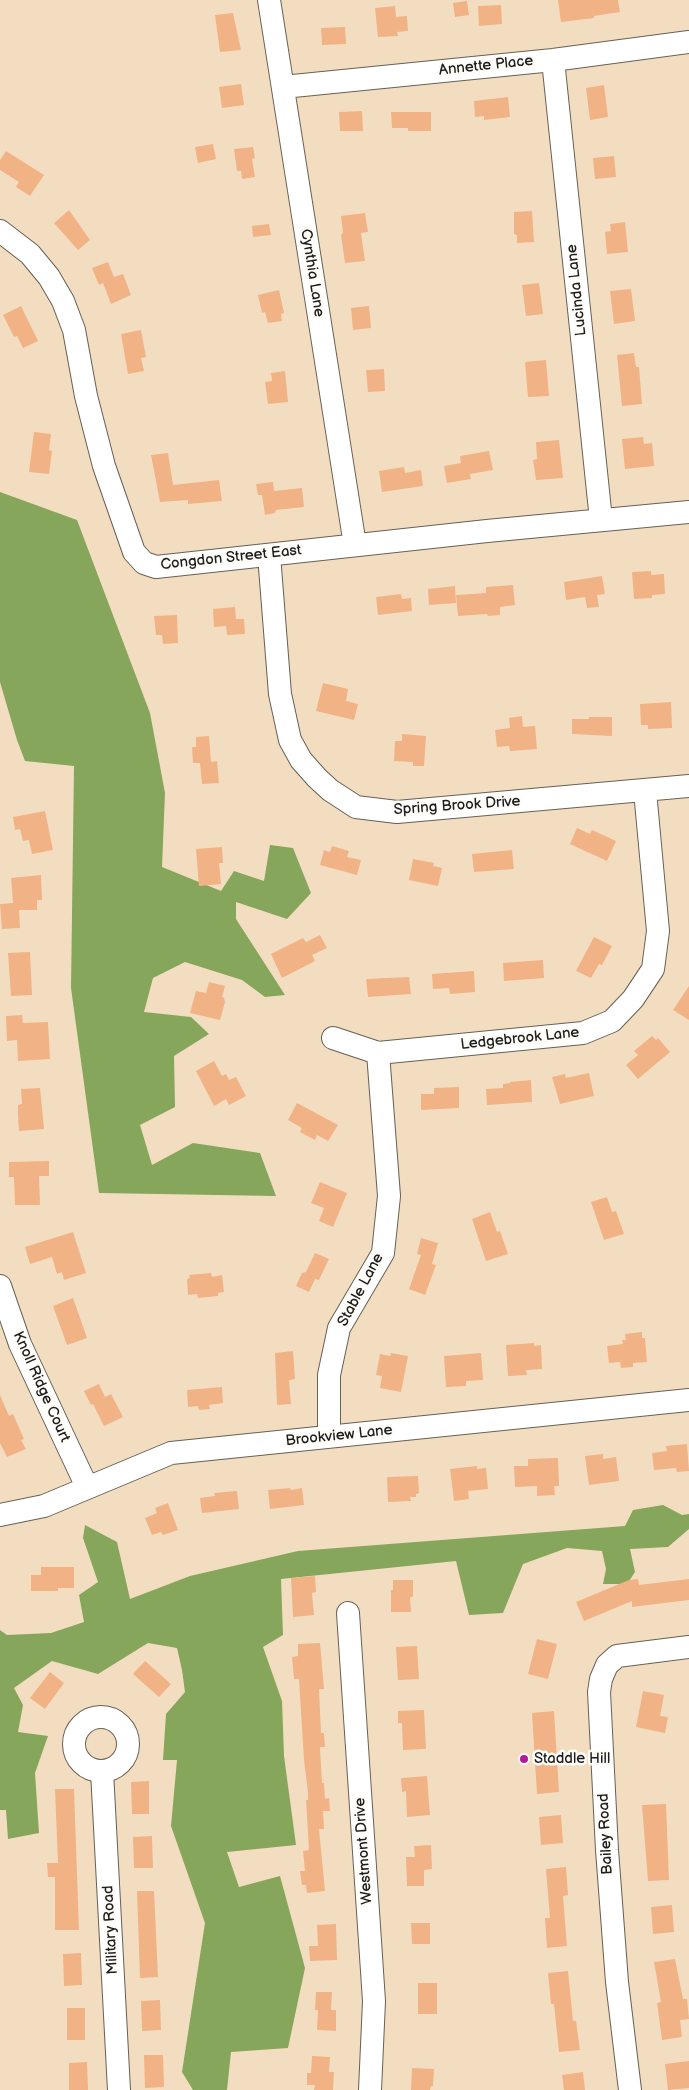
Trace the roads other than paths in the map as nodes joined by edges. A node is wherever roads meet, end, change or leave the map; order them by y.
1 (269, 0) edge
2 (689, 42) edge
3 (553, 60) junction
4 (283, 87) junction
5 (0, 231) edge
6 (689, 512) edge
7 (601, 520) junction
8 (355, 545) junction
9 (269, 555) junction
10 (689, 786) edge
11 (645, 791) junction
12 (333, 1038) dead end
13 (378, 1053) junction
14 (0, 1286) edge
15 (689, 1400) edge
16 (329, 1436) junction
17 (87, 1487) junction
18 (0, 1515) edge
19 (348, 1612) dead end
20 (689, 1647) edge
21 (102, 1771) dead end
22 (119, 2090) edge
23 (370, 2090) edge
24 (630, 2090) edge

1 - 4 street, Cynthia Lane
2 - 3 street, Annette Place
3 - 4 street, Annette Place
3 - 7 street, Lucinda Lane
4 - 8 street, Cynthia Lane
5 - 9 street, Congdon Street East
6 - 7 street, Congdon Street East
7 - 8 street, Congdon Street East
8 - 9 street, Congdon Street East
9 - 11 street, Spring Brook Drive
10 - 11 street, Spring Brook Drive
11 - 13 street, Ledgebrook Lane
12 - 13 street, Ledgebrook Lane
13 - 16 street, Stable Lane
14 - 17 street, Knoll Ridge Court
15 - 16 street, Brookview Lane
16 - 17 street, Brookview Lane
17 - 18 street, Brookview Lane
19 - 23 street, Westmont Drive
20 - 24 street, Bailey Road
21 - 22 street, Military Road

